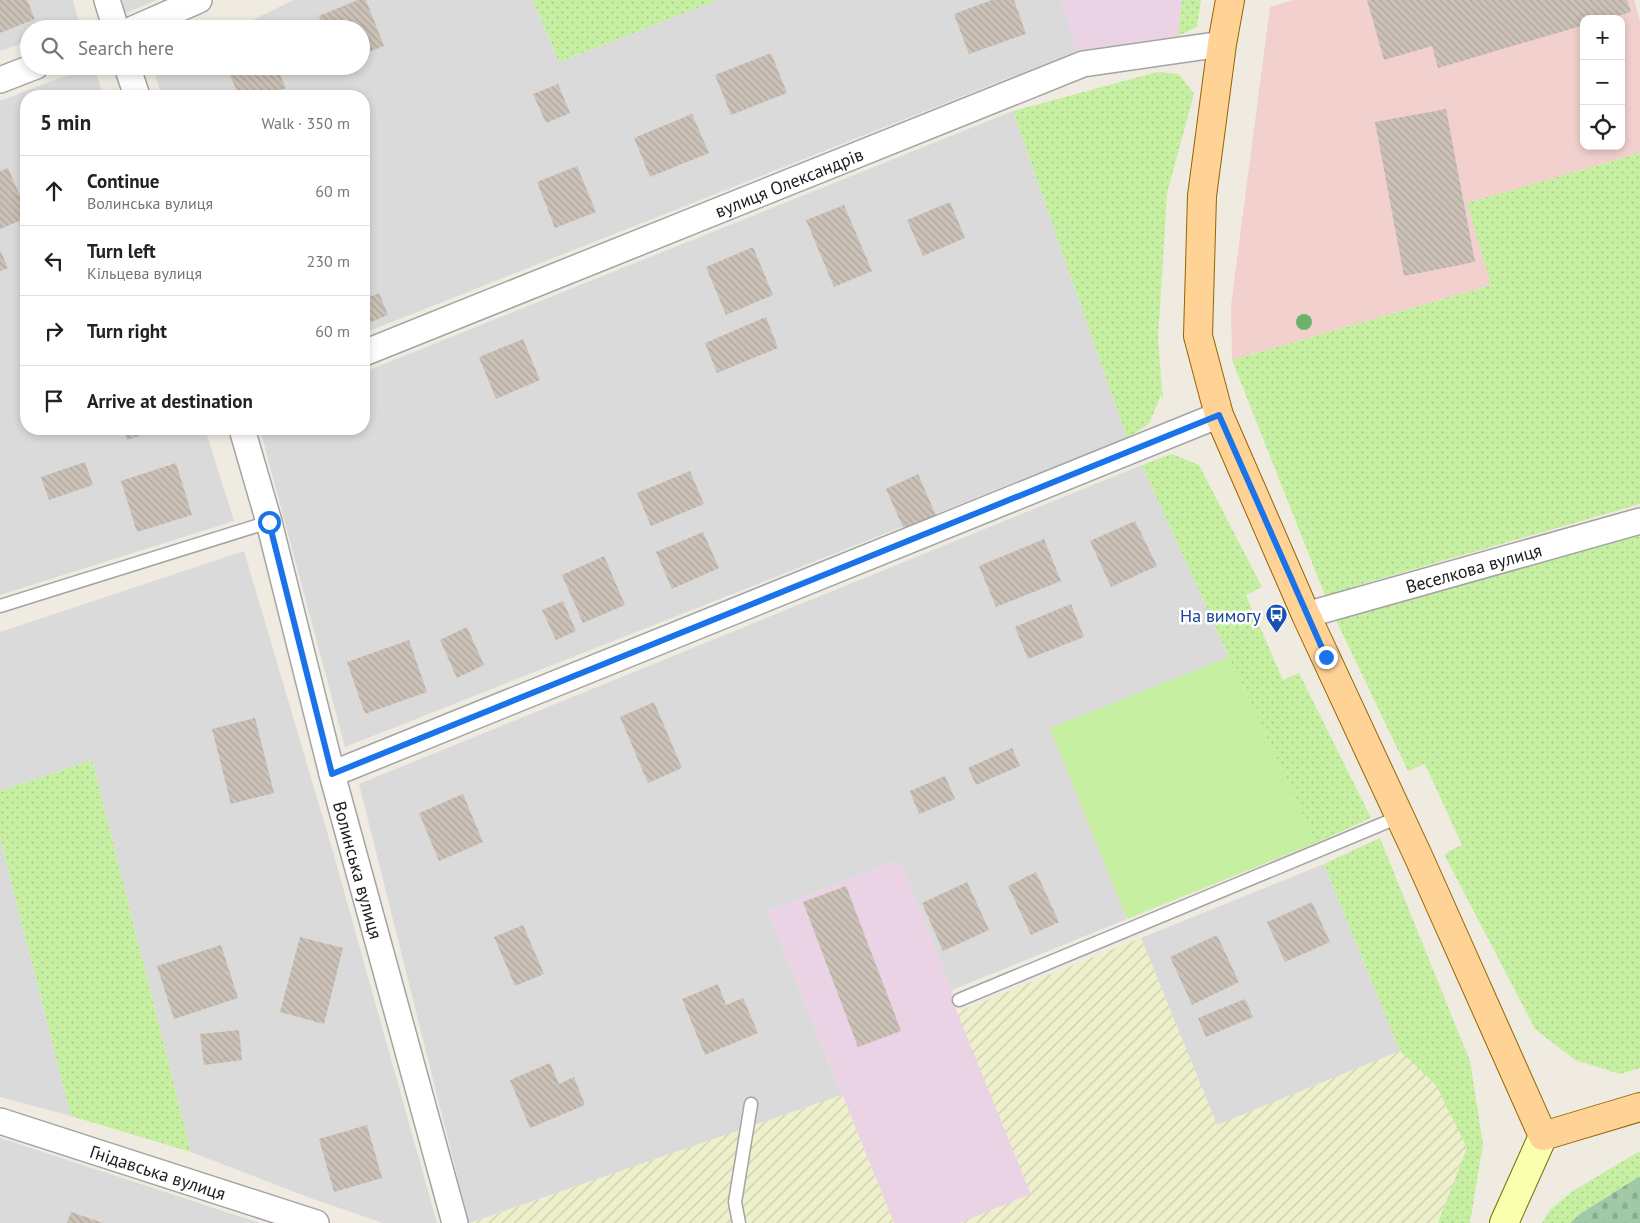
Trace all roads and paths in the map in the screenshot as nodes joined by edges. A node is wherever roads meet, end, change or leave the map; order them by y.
1 (107, 0) edge
2 (199, 0) edge
3 (1230, 0) edge
4 (113, 20) edge
5 (153, 20) edge
6 (1222, 44) junction
7 (20, 72) edge
8 (130, 75) edge
9 (0, 80) edge
10 (135, 90) edge
11 (370, 351) edge
12 (1219, 415) junction
13 (244, 435) edge
14 (1640, 521) edge
15 (269, 522) junction
16 (0, 606) edge
17 (1306, 615) junction
18 (332, 774) junction
19 (1400, 817) junction
20 (959, 1000) dead end
21 (751, 1104) dead end
22 (1640, 1107) edge
23 (0, 1120) edge
24 (1543, 1136) junction
25 (316, 1223) edge
26 (455, 1223) edge
27 (739, 1223) edge
28 (1504, 1223) edge

1 - 4 street
2 - 5 street
3 - 6 main road
6 - 11 street, вулиця Олександрів
6 - 12 main road
7 - 9 street
8 - 10 street
12 - 17 main road
12 - 18 street
13 - 15 street, Волинська вулиця
14 - 17 street, Веселкова вулиця
15 - 16 lane
15 - 18 street, Волинська вулиця
17 - 19 main road
18 - 26 street, Волинська вулиця
19 - 20 lane
19 - 24 main road
21 - 27 lane
22 - 24 main road
23 - 25 street, Гнідавська вулиця
24 - 28 street

